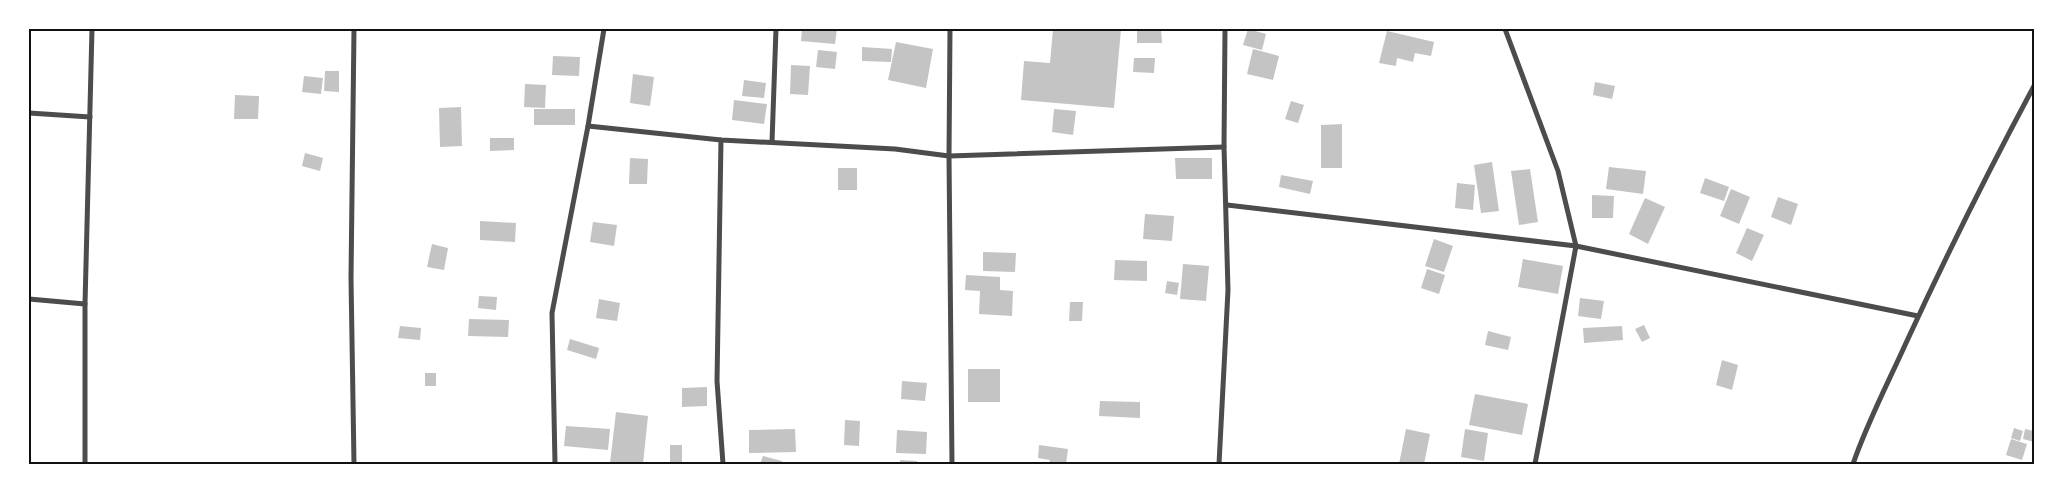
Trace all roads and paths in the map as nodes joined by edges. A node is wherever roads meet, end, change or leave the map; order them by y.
1 (92, 29) edge
2 (354, 29) edge
3 (604, 29) edge
4 (776, 29) edge
5 (950, 29) edge
6 (1225, 29) edge
7 (1505, 29) edge
8 (2034, 86) edge
9 (29, 113) edge
10 (90, 118) junction
11 (588, 126) junction
12 (721, 140) junction
13 (772, 142) junction
14 (1224, 147) junction
15 (949, 156) junction
16 (1227, 206) junction
17 (1576, 246) junction
18 (29, 299) edge
19 (85, 304) junction
20 (1918, 316) junction
21 (85, 464) edge
22 (354, 464) edge
23 (554, 464) edge
24 (723, 464) edge
25 (952, 464) edge
26 (1219, 464) edge
27 (1535, 464) edge
28 (1853, 464) edge

1 - 10 street
2 - 22 street
3 - 11 street
4 - 13 street
5 - 15 street
6 - 14 street
7 - 17 street
8 - 20 street
9 - 10 street
10 - 19 street
11 - 12 street
11 - 23 street
12 - 13 street
12 - 24 street
13 - 15 street
14 - 15 street
14 - 16 street
15 - 25 street
16 - 17 street
16 - 26 street
17 - 20 street
17 - 27 street
18 - 19 street
19 - 21 street
20 - 28 street

